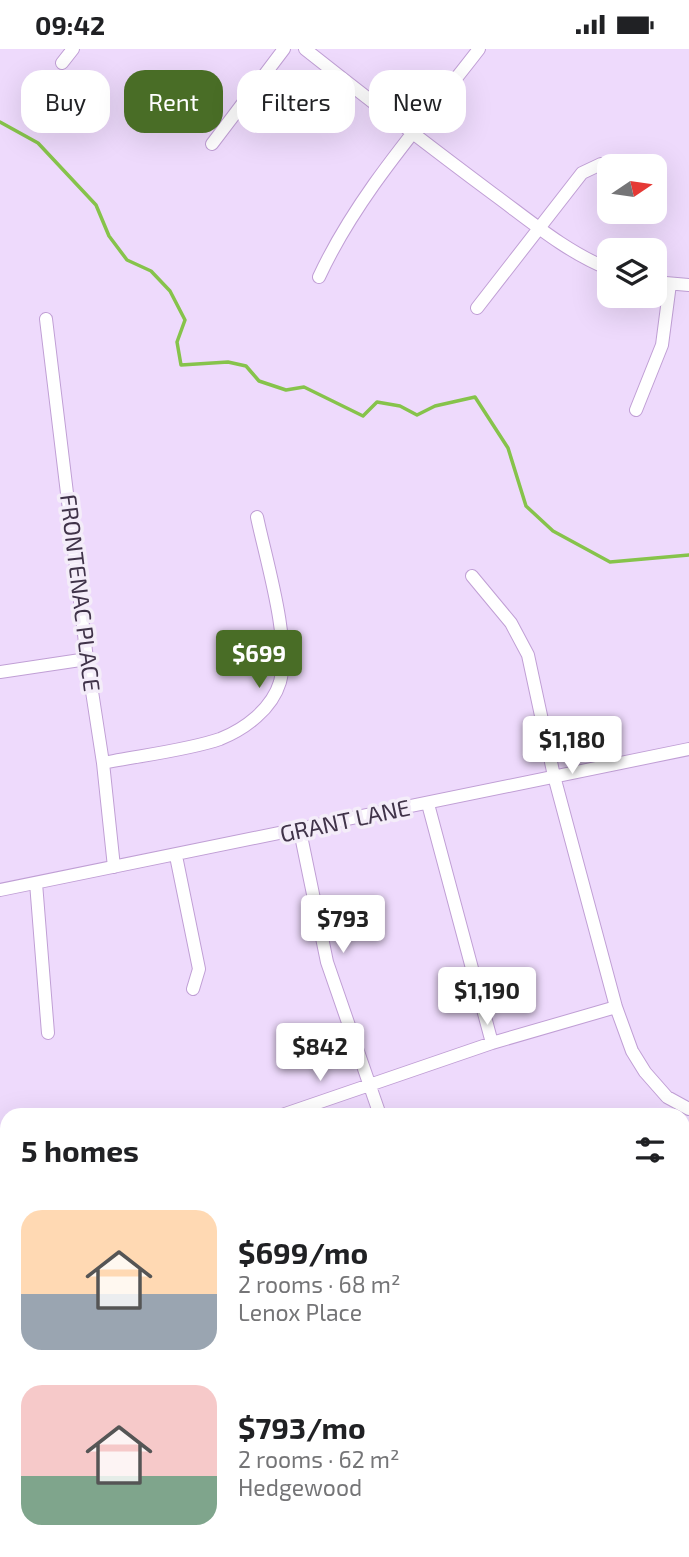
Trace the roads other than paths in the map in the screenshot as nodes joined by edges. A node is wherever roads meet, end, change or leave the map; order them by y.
1 (73, 49) edge
2 (284, 49) edge
3 (305, 49) edge
4 (480, 49) edge
5 (62, 63) dead end
6 (414, 135) junction
7 (212, 144) dead end
8 (597, 166) edge
9 (538, 227) junction
10 (597, 264) edge
11 (319, 277) dead end
12 (667, 284) edge
13 (670, 284) junction
14 (689, 285) edge
15 (477, 309) dead end
16 (46, 319) dead end
17 (636, 411) dead end
18 (257, 517) dead end
19 (472, 576) dead end
20 (87, 659) junction
21 (0, 672) edge
22 (689, 749) edge
23 (103, 762) junction
24 (554, 776) junction
25 (428, 804) junction
26 (300, 831) junction
27 (176, 856) junction
28 (114, 867) junction
29 (36, 883) junction
30 (0, 891) edge
31 (193, 989) dead end
32 (617, 1007) junction
33 (48, 1033) dead end
34 (492, 1043) junction
35 (369, 1083) junction
36 (301, 1108) edge
37 (378, 1108) edge
38 (687, 1108) edge

1 - 5 street
2 - 7 street
3 - 6 street
4 - 6 street
6 - 9 street
6 - 11 street
8 - 9 street
9 - 10 street
9 - 15 street
12 - 13 street
13 - 14 street
13 - 17 street
16 - 20 street, FRONTENAC PLACE
18 - 23 street
19 - 24 street
20 - 21 street
20 - 23 street, FRONTENAC PLACE
22 - 24 street, GRANT LANE
23 - 28 street, FRONTENAC PLACE
24 - 25 street, GRANT LANE
24 - 32 street
25 - 26 street, GRANT LANE
25 - 34 street
26 - 27 street, GRANT LANE
26 - 35 street
27 - 28 street, GRANT LANE
27 - 31 street
28 - 29 street, GRANT LANE
29 - 30 street, GRANT LANE
29 - 33 street
32 - 34 street
32 - 38 street
34 - 35 street
35 - 36 street
35 - 37 street

